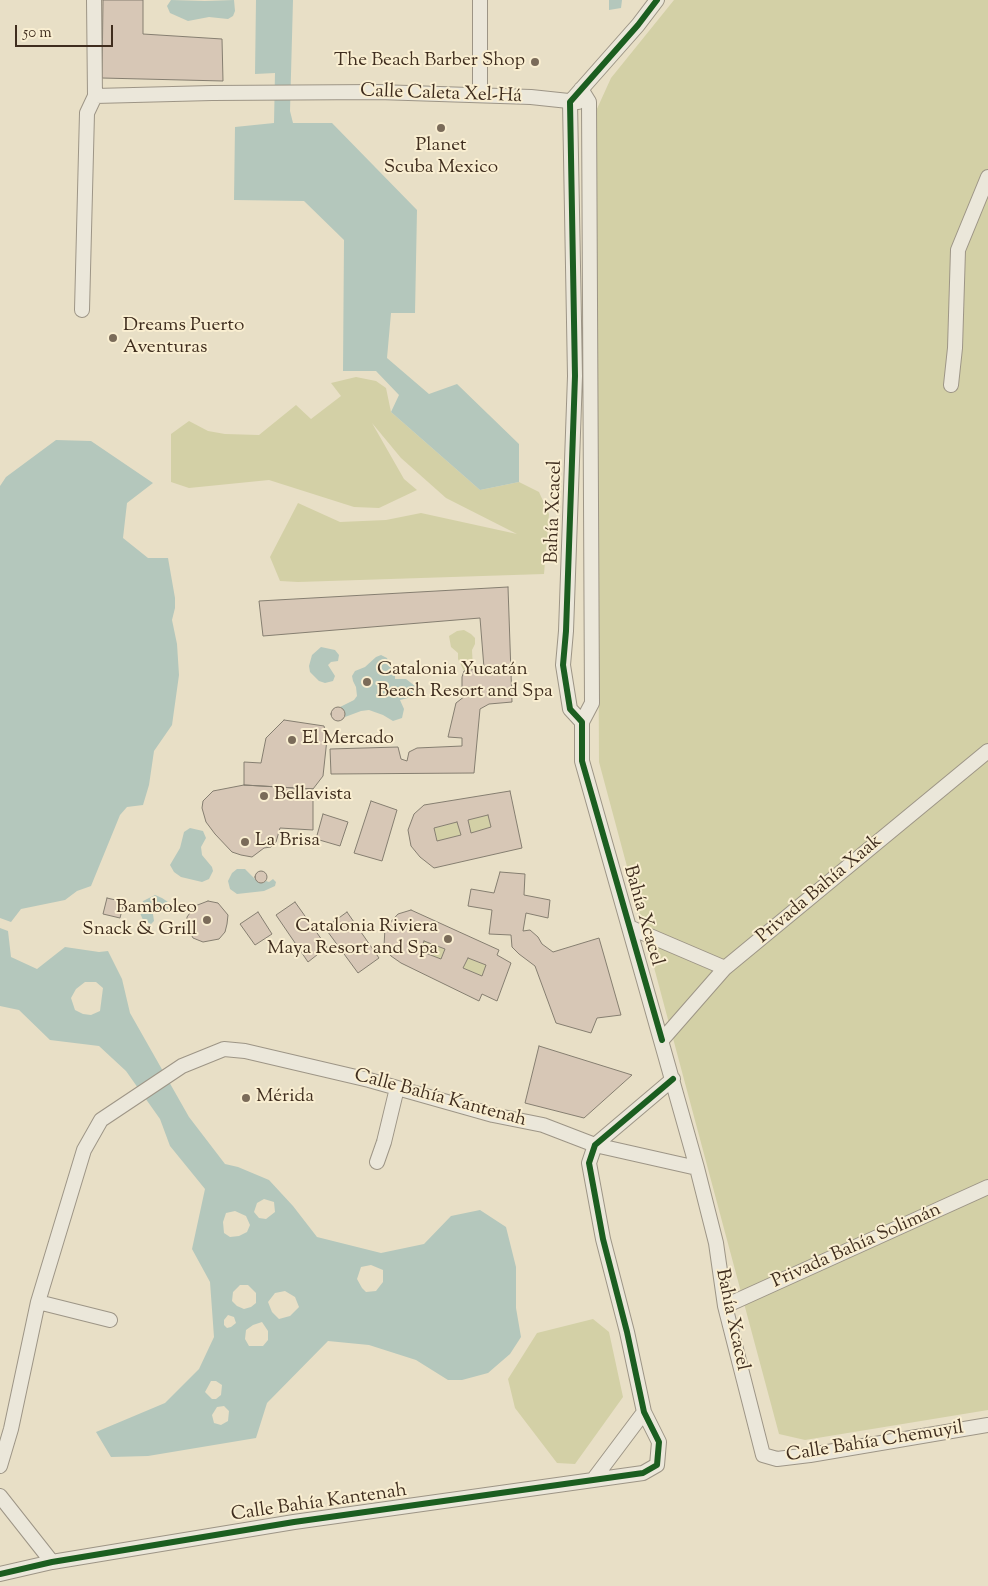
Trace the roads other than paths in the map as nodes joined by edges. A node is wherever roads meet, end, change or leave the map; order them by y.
1 (94, 0) edge
2 (480, 0) edge
3 (657, 0) edge
4 (581, 89) junction
5 (480, 95) junction
6 (95, 96) junction
7 (570, 102) junction
8 (589, 102) junction
9 (988, 178) edge
10 (82, 310) dead end
11 (951, 385) dead end
12 (582, 722) junction
13 (988, 751) edge
14 (629, 927) junction
15 (726, 968) junction
16 (662, 1040) junction
17 (673, 1079) junction
18 (397, 1088) junction
19 (596, 1145) junction
20 (377, 1162) dead end
21 (697, 1168) junction
22 (988, 1187) edge
23 (38, 1302) junction
24 (725, 1306) junction
25 (110, 1320) dead end
26 (644, 1412) junction
27 (988, 1425) edge
28 (763, 1455) joint
29 (0, 1466) edge
30 (593, 1480) junction
31 (0, 1496) edge
32 (52, 1562) junction
33 (0, 1574) edge

1 - 6 street
2 - 5 street
3 - 4 street
4 - 7 street
4 - 8 street
5 - 6 street, Calle Caleta Xel-Há
5 - 7 street, Calle Caleta Xel-Há
6 - 10 street
7 - 8 street, Calle Caleta Xel-Há
7 - 12 street, Bahía Xcacel
8 - 12 street, Bahía Xcacel
9 - 11 street
12 - 14 street, Bahía Xcacel
13 - 15 street, Privada Bahía Xaak
14 - 15 street
14 - 16 street, Bahía Xcacel
15 - 16 street, Privada Bahía Xaak
16 - 17 street, Bahía Xcacel
17 - 19 street
17 - 21 street, Bahía Xcacel
18 - 19 street, Calle Bahía Kantenah
18 - 20 street
18 - 23 street, Calle Bahía Kantenah
19 - 21 street, Calle Bahía Kantenah
19 - 26 street
21 - 24 street, Bahía Xcacel
22 - 24 street, Privada Bahía Solimán
23 - 25 street
23 - 29 street
24 - 28 street, Bahía Xcacel
26 - 30 street
26 - 30 street, Calle Bahía Kantenah
27 - 28 street, Calle Bahía Chemuyil
30 - 32 street, Calle Bahía Kantenah
31 - 32 street
32 - 33 street, Calle Bahía Kantenah

